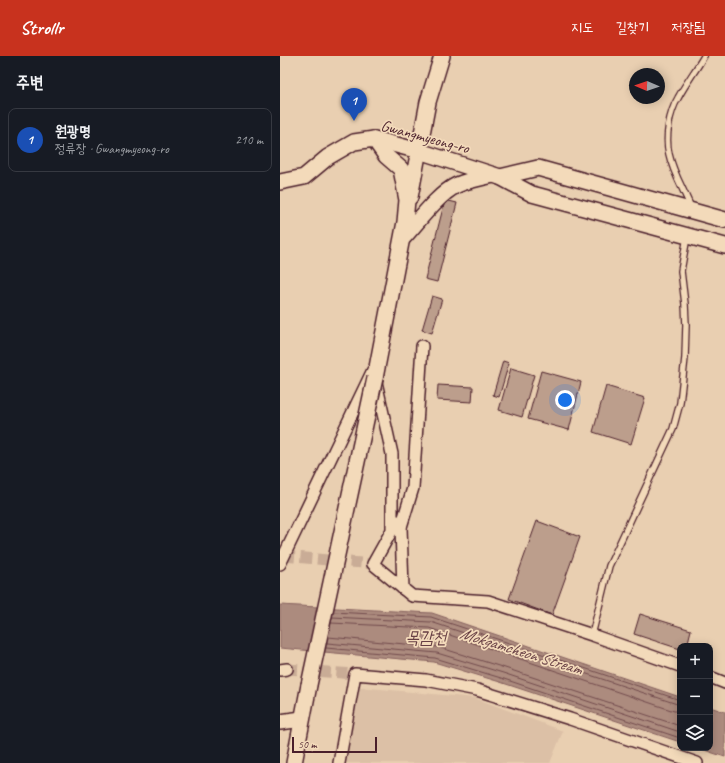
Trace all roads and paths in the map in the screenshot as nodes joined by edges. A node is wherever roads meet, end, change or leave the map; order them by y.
1 (442, 56) edge
2 (704, 56) edge
3 (374, 139) junction
4 (420, 151) junction
5 (496, 176) junction
6 (280, 182) edge
7 (692, 210) junction
8 (725, 220) edge
9 (405, 222) junction
10 (687, 235) junction
11 (402, 239) junction
12 (725, 246) edge
13 (422, 346) dead end
14 (379, 356) junction
15 (375, 378) junction
16 (392, 514) junction
17 (401, 526) junction
18 (280, 564) edge
19 (403, 589) junction
20 (592, 635) junction
21 (677, 665) edge
22 (713, 678) edge
23 (725, 683) edge
24 (302, 719) junction
25 (280, 722) edge
26 (294, 763) edge
27 (339, 763) edge
28 (697, 763) edge

1 - 4 main road
2 - 7 lane
3 - 4 main road, Gwangmyeong-ro
3 - 6 main road, Gwangmyeong-ro
3 - 9 main road
4 - 5 main road, Gwangmyeong-ro
4 - 9 main road
5 - 7 main road
5 - 10 main road, Gwangmyeong-ro
5 - 11 main road
7 - 8 main road
9 - 11 main road
10 - 12 main road, Gwangmyeong-ro
10 - 20 lane
11 - 14 main road
13 - 17 street
14 - 15 main road
14 - 18 street
15 - 16 street
15 - 24 main road, bridge
16 - 17 street
16 - 19 street
17 - 19 street
19 - 20 street
20 - 21 street
22 - 23 street
24 - 25 main road
24 - 26 main road
27 - 28 street

